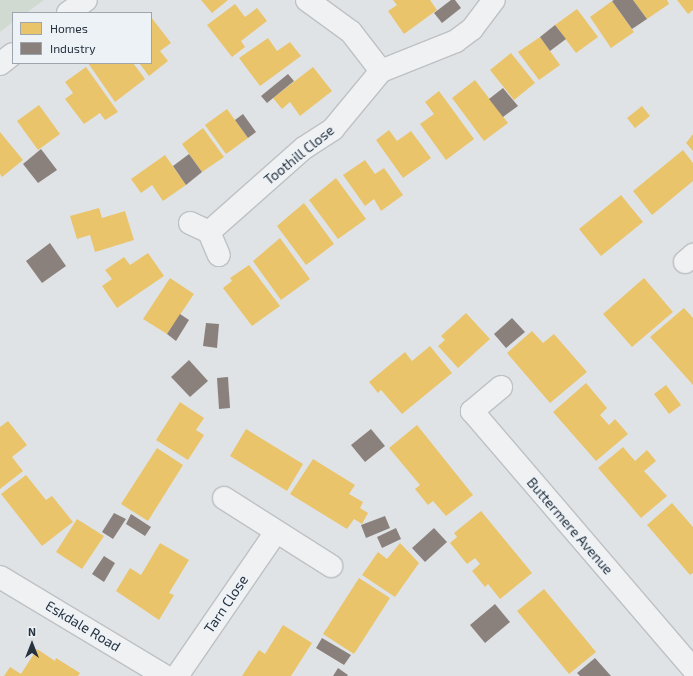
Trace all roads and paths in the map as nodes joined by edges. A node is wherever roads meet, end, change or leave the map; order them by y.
1 (86, 0) edge
2 (307, 0) edge
3 (494, 0) edge
4 (69, 12) edge
5 (12, 55) edge
6 (0, 64) edge
7 (381, 71) junction
8 (219, 254) dead end
9 (501, 387) dead end
10 (224, 498) dead end
11 (276, 532) junction
12 (331, 566) dead end
13 (0, 577) edge
14 (693, 669) edge
15 (165, 676) edge
16 (177, 676) edge

1 - 4 street
2 - 7 street
3 - 7 street, Toothill Close
5 - 6 street
7 - 8 street, Toothill Close
9 - 14 street, Buttermere Avenue
10 - 11 street
11 - 12 street
11 - 16 street, Tarn Close
13 - 15 street, Eskdale Road

